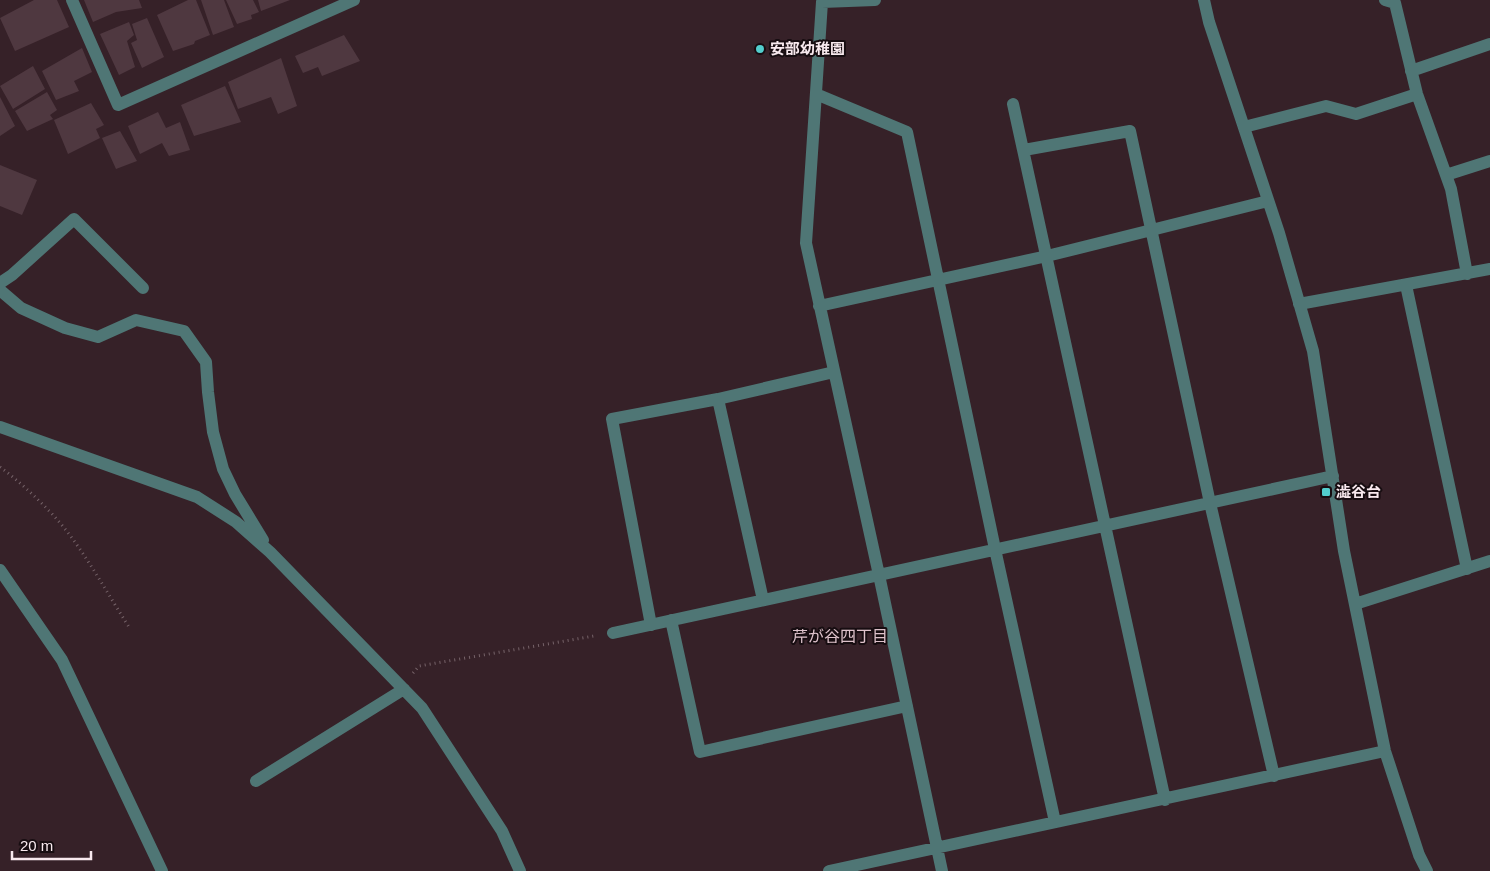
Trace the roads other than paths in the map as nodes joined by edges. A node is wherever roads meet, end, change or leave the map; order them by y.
1 (72, 0) edge
2 (354, 0) edge
3 (875, 0) edge
4 (1204, 0) edge
5 (1386, 0) edge
6 (823, 1) edge
7 (1490, 44) edge
8 (1411, 70) junction
9 (816, 94) junction
10 (1417, 94) junction
11 (1013, 104) dead end
12 (1244, 127) junction
13 (1024, 150) junction
14 (1490, 161) edge
15 (1446, 174) junction
16 (1268, 200) junction
17 (1151, 230) junction
18 (1047, 256) junction
19 (1490, 270) edge
20 (1467, 274) junction
21 (938, 279) junction
22 (0, 283) edge
23 (1406, 285) junction
24 (143, 288) dead end
25 (0, 290) edge
26 (1299, 304) junction
27 (820, 306) junction
28 (834, 372) junction
29 (718, 399) junction
30 (0, 427) edge
31 (1333, 476) junction
32 (1210, 503) junction
33 (1106, 525) junction
34 (995, 550) junction
35 (270, 552) junction
36 (1490, 561) edge
37 (1467, 569) junction
38 (0, 570) edge
39 (879, 575) junction
40 (763, 600) junction
41 (1355, 604) junction
42 (671, 620) junction
43 (651, 625) junction
44 (613, 633) road end
45 (402, 688) junction
46 (907, 706) junction
47 (1385, 751) junction
48 (1274, 776) junction
49 (256, 781) dead end
50 (1165, 800) junction
51 (1055, 822) junction
52 (936, 847) junction
53 (162, 871) edge
54 (520, 871) edge
55 (829, 871) edge
56 (942, 871) edge
57 (1427, 871) edge

1 - 2 street
3 - 6 street
4 - 12 street
5 - 8 street
6 - 9 street
7 - 8 street
8 - 10 street
9 - 21 street
9 - 27 street
10 - 12 street
10 - 15 street
11 - 13 street
12 - 16 street
13 - 17 street
13 - 18 street
14 - 15 street
15 - 20 street
16 - 17 street
16 - 26 street
17 - 18 street
17 - 32 street
18 - 21 street
18 - 33 street
19 - 20 street
20 - 23 street
21 - 27 street
21 - 34 street
22 - 24 street
23 - 26 street
23 - 37 street
25 - 35 street
26 - 31 street
27 - 28 street
28 - 29 street
28 - 39 street
29 - 40 street
29 - 43 street
30 - 35 street
31 - 32 street
31 - 41 street
32 - 33 street
32 - 48 street
33 - 34 street
33 - 50 street
34 - 39 street
34 - 51 street
35 - 45 street
36 - 37 street
37 - 41 street
38 - 53 street
39 - 40 street
39 - 46 street
40 - 42 street
41 - 47 street
42 - 43 street
42 - 46 street
43 - 44 street
45 - 49 street
45 - 54 street
46 - 52 street
47 - 48 street
47 - 57 street
48 - 50 street
50 - 51 street
51 - 52 street
52 - 55 street
52 - 56 street

